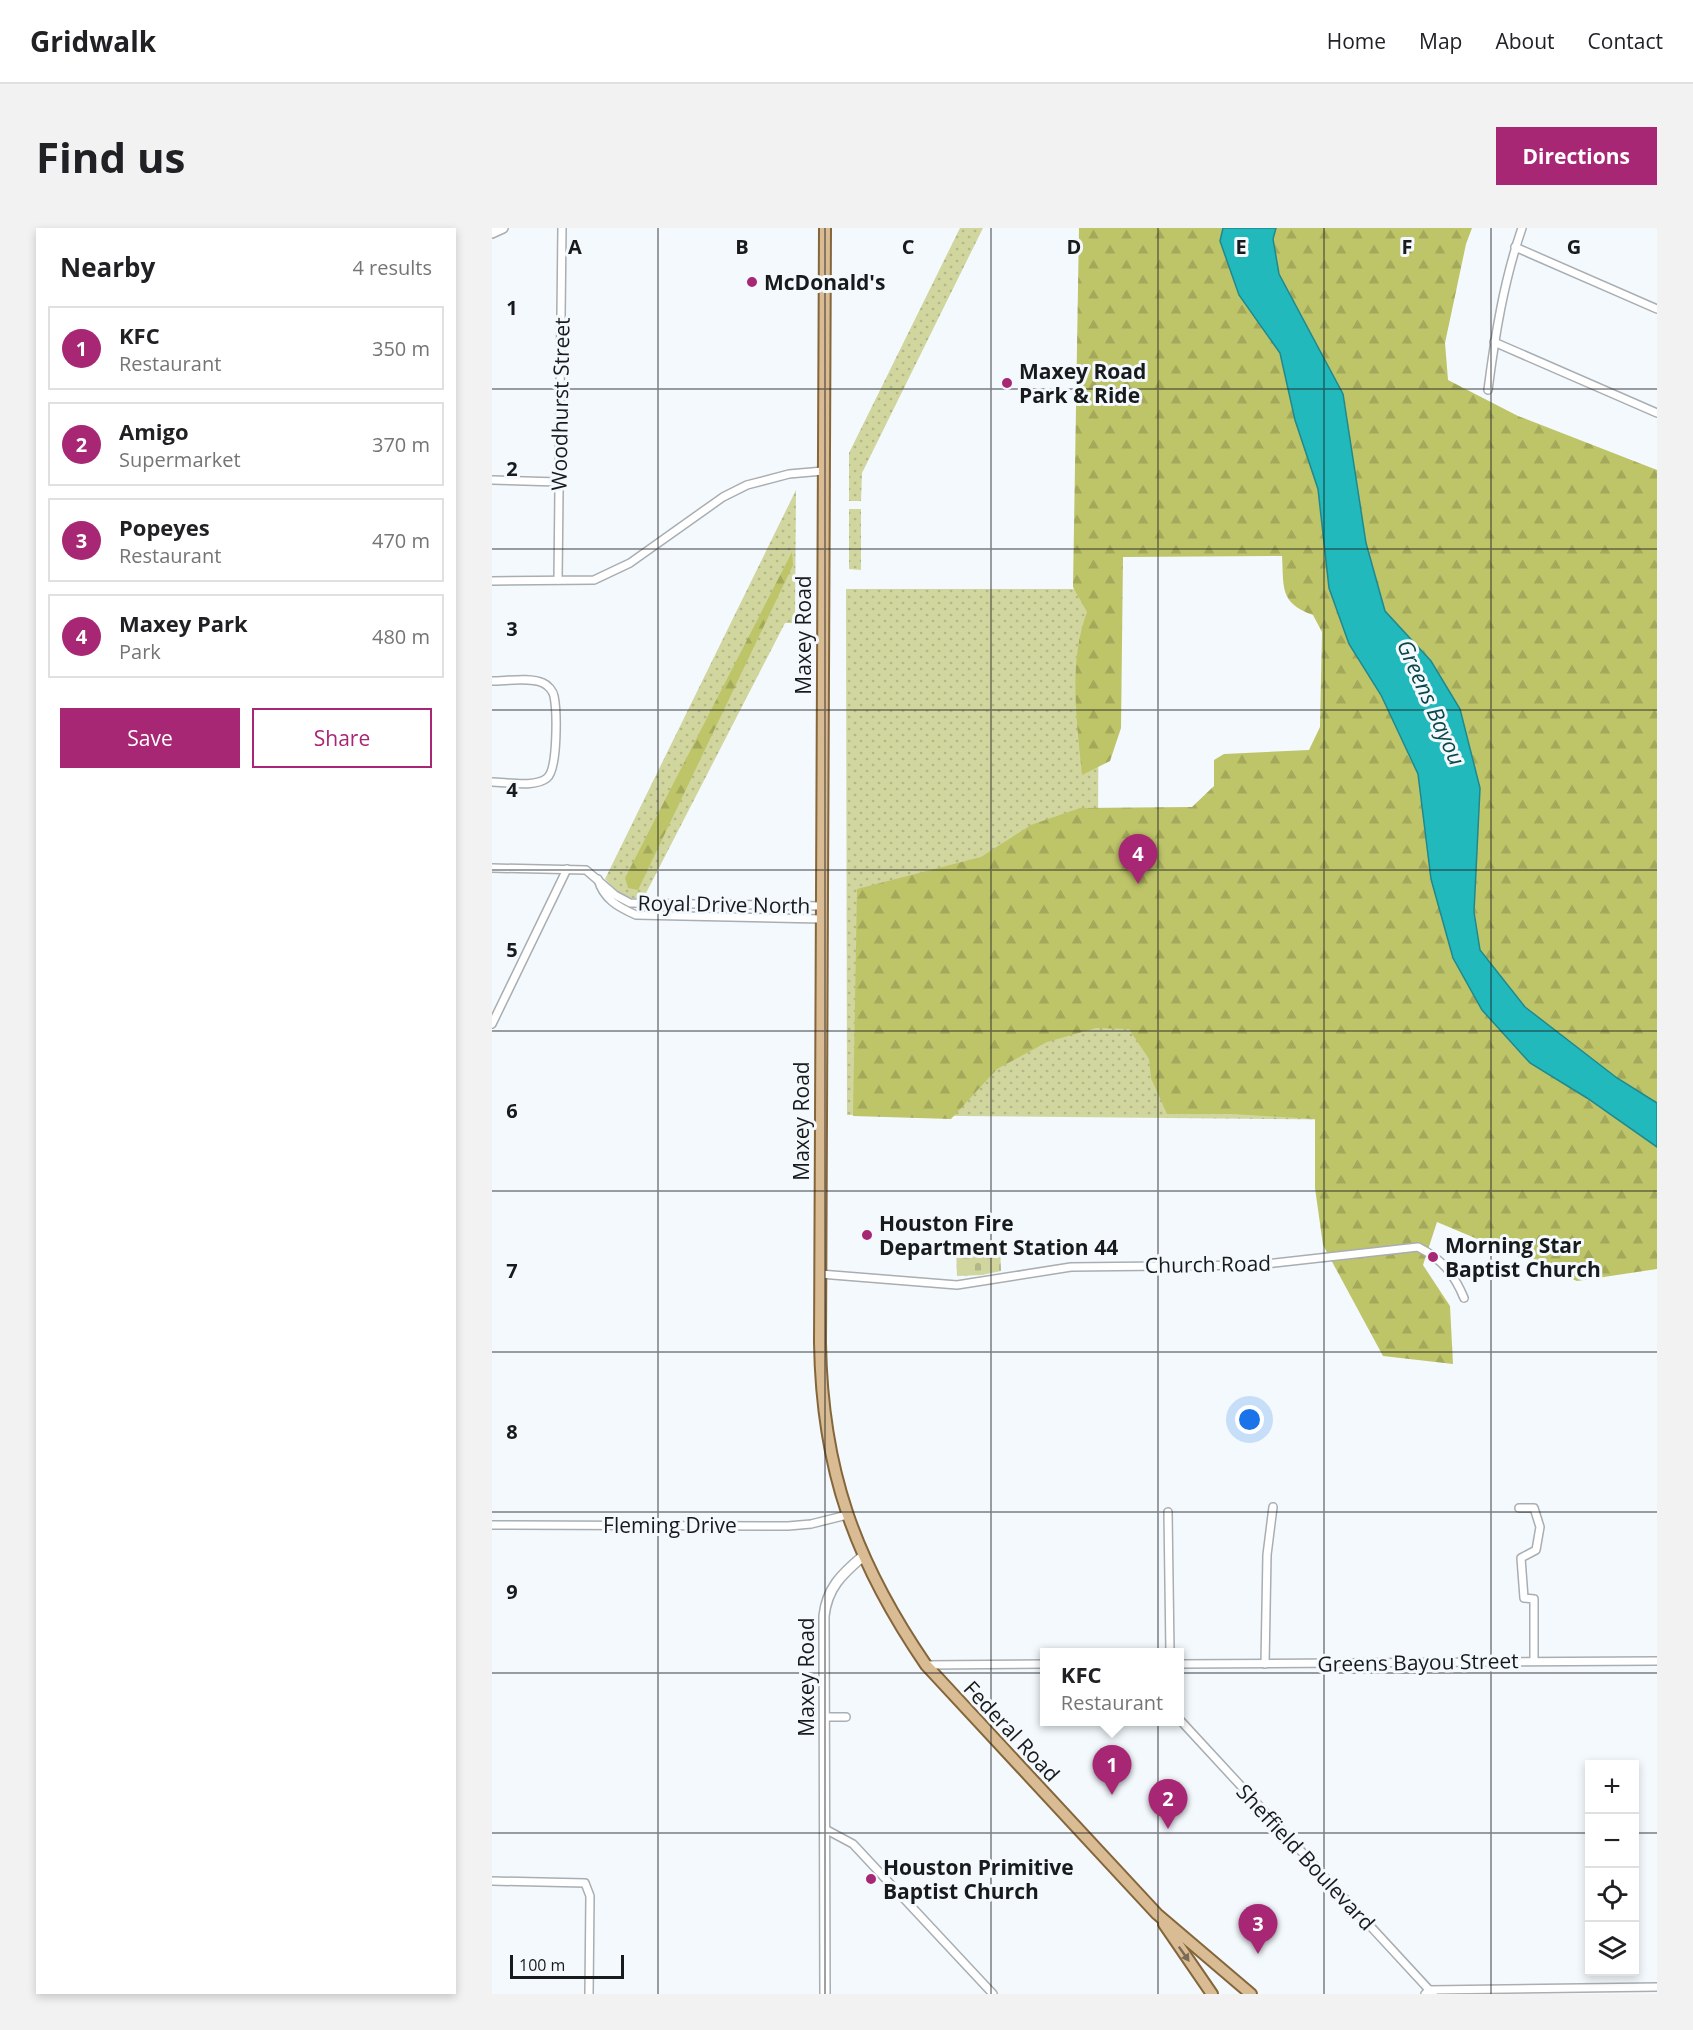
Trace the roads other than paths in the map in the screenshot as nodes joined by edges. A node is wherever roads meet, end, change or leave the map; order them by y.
1 (503, 228) edge
2 (562, 228) edge
3 (825, 228) edge
4 (1521, 228) edge
5 (492, 233) edge
6 (1515, 247) junction
7 (1657, 309) edge
8 (1494, 342) junction
9 (1488, 390) dead end
10 (1657, 413) edge
11 (823, 471) junction
12 (492, 480) edge
13 (558, 482) junction
14 (558, 580) junction
15 (492, 581) edge
16 (492, 681) edge
17 (492, 782) edge
18 (492, 868) edge
19 (567, 869) junction
20 (598, 879) junction
21 (731, 905) junction
22 (821, 906) junction
23 (731, 918) junction
24 (821, 919) junction
25 (492, 1024) edge
26 (820, 1274) junction
27 (1464, 1298) dead end
28 (1273, 1507) dead end
29 (1519, 1508) dead end
30 (1168, 1512) dead end
31 (847, 1515) junction
32 (492, 1525) edge
33 (862, 1557) junction
34 (1170, 1648) edge
35 (1534, 1661) junction
36 (1657, 1661) edge
37 (1040, 1664) edge
38 (1184, 1664) edge
39 (1265, 1664) junction
40 (926, 1665) junction
41 (825, 1717) junction
42 (846, 1717) dead end
43 (1184, 1725) edge
44 (825, 1829) junction
45 (492, 1881) edge
46 (1156, 1914) junction
47 (1215, 1962) junction
48 (1199, 1976) junction
49 (1657, 1987) edge
50 (1429, 1993) edge
51 (589, 1994) edge
52 (825, 1994) edge
53 (993, 1994) edge
54 (1212, 1994) edge
55 (1251, 1994) edge

1 - 5 street
2 - 13 street, Woodhurst Street
3 - 11 main road, Maxey Road
4 - 6 street
6 - 7 street
6 - 8 street
8 - 9 street
8 - 10 street
11 - 14 street
11 - 22 main road, Maxey Road
12 - 13 street
13 - 14 street, Woodhurst Street
14 - 15 street
16 - 17 street
18 - 19 street, Royal Drive North
19 - 20 street, Royal Drive North
19 - 25 street
20 - 21 street, Royal Drive North
20 - 23 street, Royal Drive North
21 - 22 street, Royal Drive North
21 - 23 street
22 - 24 main road, Maxey Road
23 - 24 street, Royal Drive North
24 - 26 main road, Maxey Road
26 - 27 street, Church Road
26 - 31 main road, Maxey Road
28 - 39 street
29 - 35 street
30 - 34 street
31 - 32 street, Fleming Drive
31 - 33 main road, Maxey Road
33 - 40 main road, Federal Road
33 - 41 street, Maxey Road
35 - 36 street, Greens Bayou Street
35 - 39 street, Greens Bayou Street
37 - 40 street
38 - 39 street, Greens Bayou Street
40 - 46 main road, Federal Road
41 - 42 street
41 - 44 street, Maxey Road
43 - 50 street, Sheffield Boulevard
44 - 52 street, Maxey Road
44 - 53 street
45 - 51 street
46 - 47 main road, Federal Road
46 -> 48 main road, Federal Road
47 - 48 main road
47 - 55 main road, Federal Road
48 - 54 main road, Federal Road
49 - 50 street

